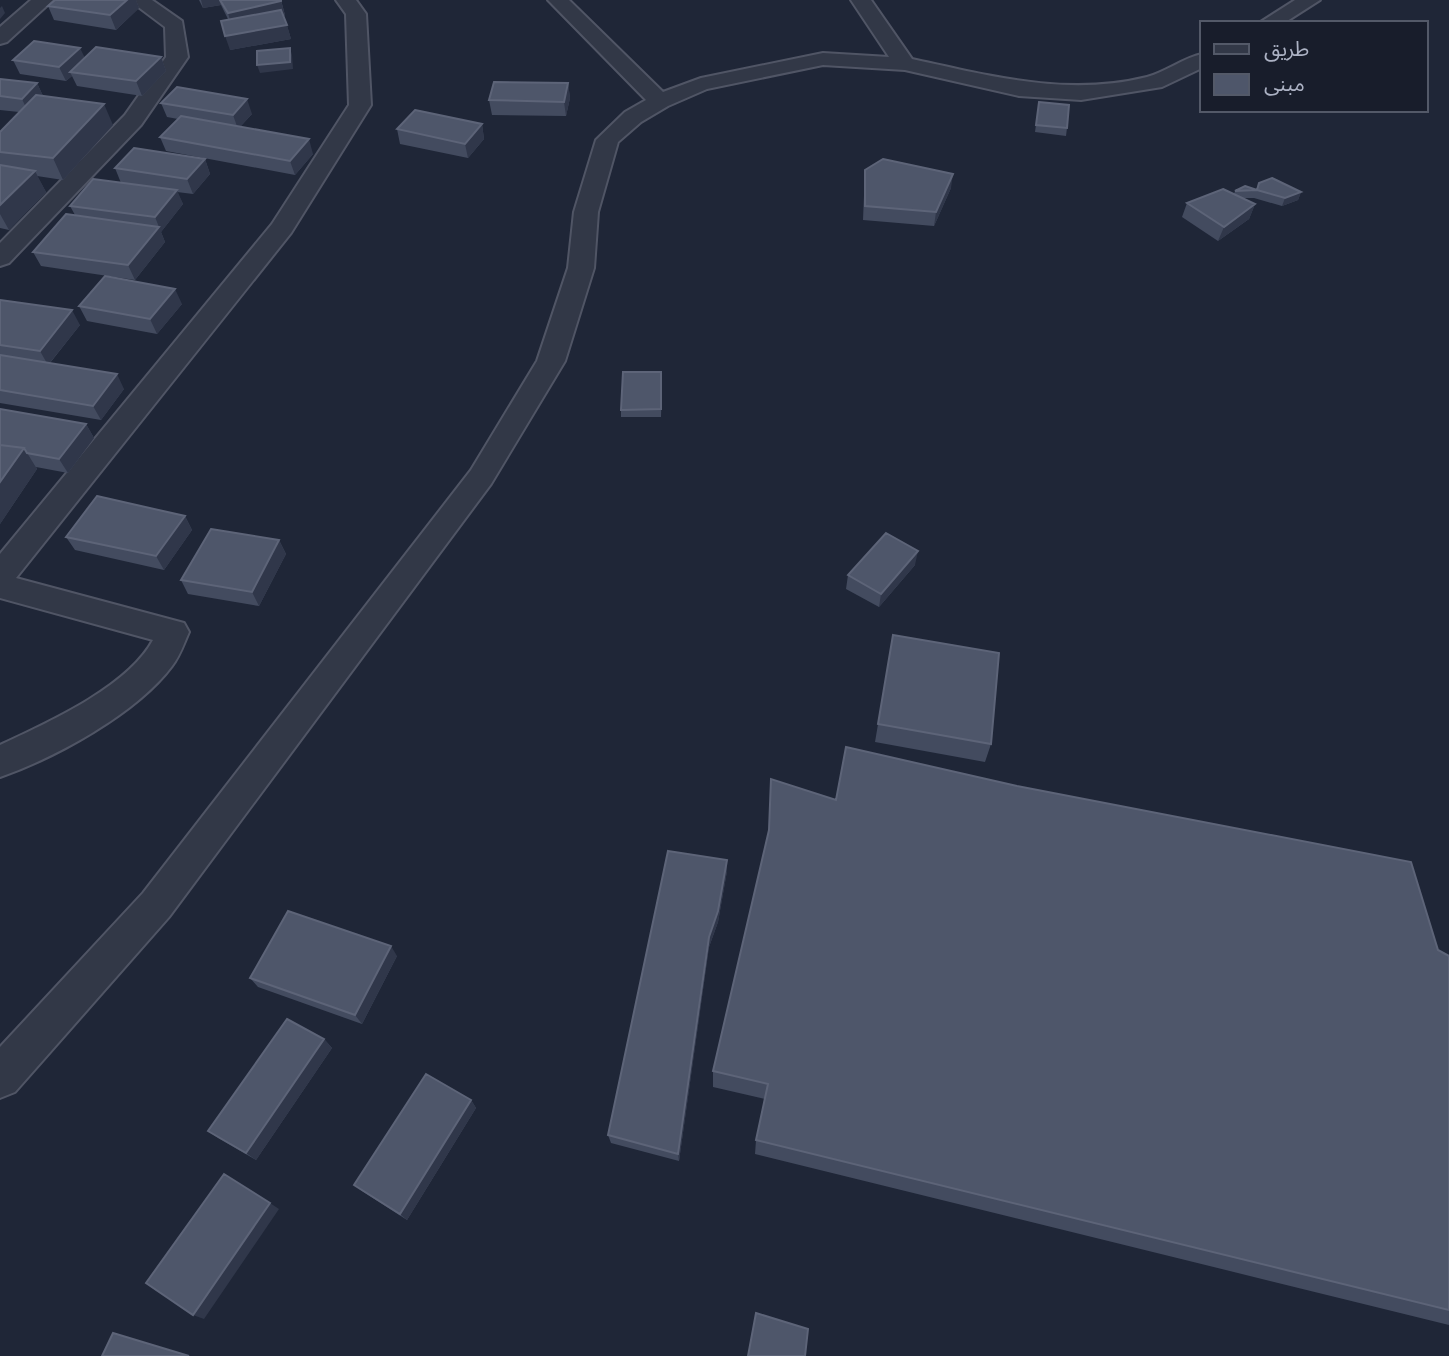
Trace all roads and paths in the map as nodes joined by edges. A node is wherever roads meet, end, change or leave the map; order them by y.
1 (43, 0) edge
2 (139, 0) edge
3 (346, 0) edge
4 (558, 0) edge
5 (861, 0) edge
6 (1310, 0) edge
7 (1283, 6) edge
8 (1271, 21) edge
9 (0, 38) edge
10 (1200, 61) edge
11 (905, 64) junction
12 (660, 101) junction
13 (0, 258) edge
14 (0, 576) edge
15 (0, 586) edge
16 (0, 762) edge
17 (0, 1077) edge

1 - 9 street
2 - 13 street
3 - 14 street
4 - 12 street
5 - 11 street
6 - 7 street
7 - 8 street
10 - 11 street
11 - 12 street
12 - 17 street
15 - 16 street

